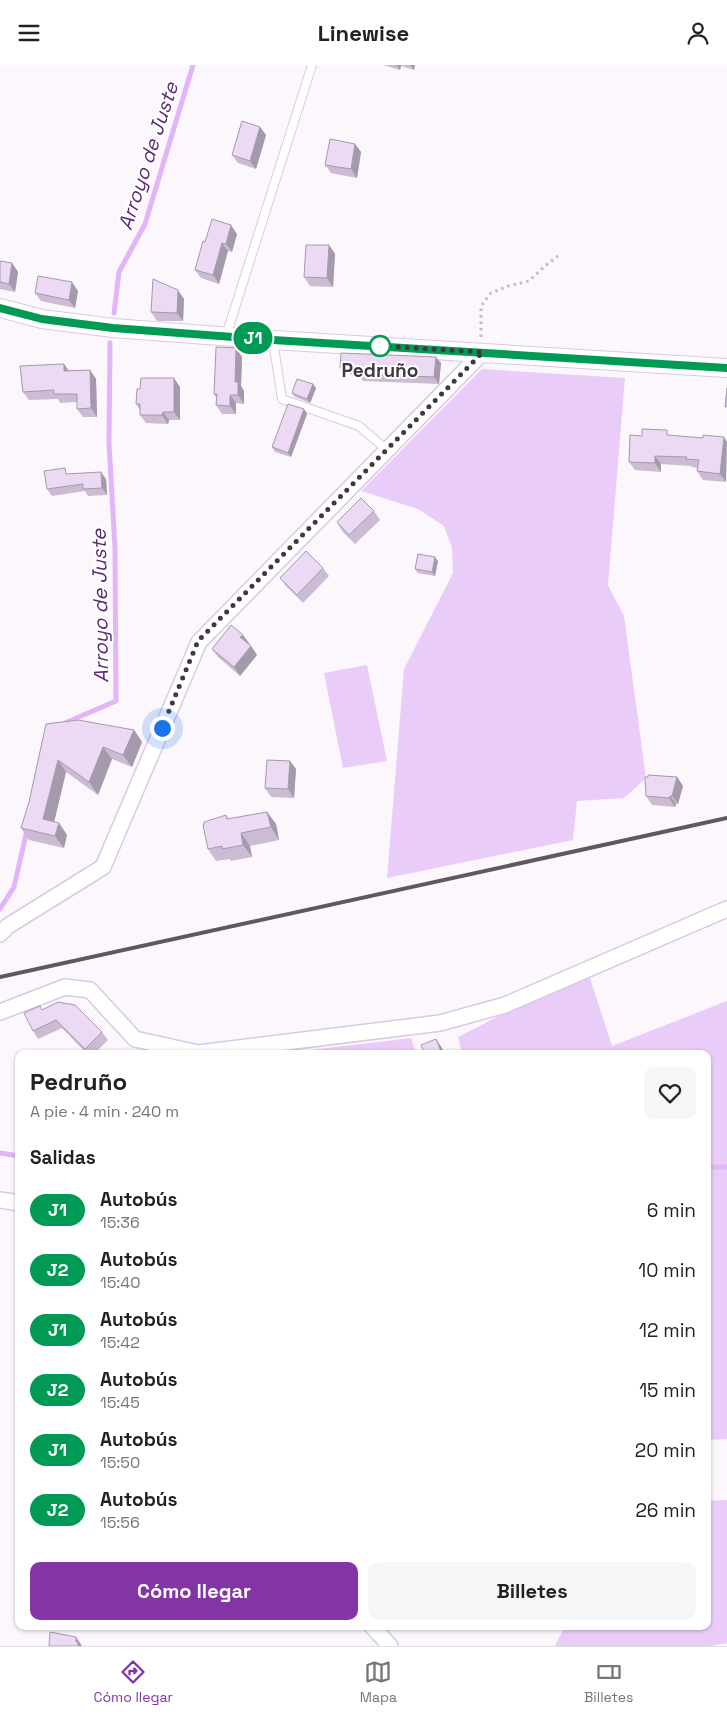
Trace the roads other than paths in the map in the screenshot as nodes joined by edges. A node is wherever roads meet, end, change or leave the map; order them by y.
1 (312, 65) edge
2 (0, 308) edge
3 (226, 336) junction
4 (273, 340) junction
5 (483, 352) junction
6 (727, 368) edge
7 (387, 450) junction
8 (727, 909) edge
9 (0, 934) edge
10 (0, 1012) edge
11 (184, 1050) edge
12 (222, 1050) edge
13 (0, 1200) edge
14 (15, 1202) edge
15 (376, 1630) edge
16 (390, 1646) edge

1 - 3 lane
2 - 3 street
3 - 4 street
4 - 5 street
4 - 7 lane
5 - 6 street
5 - 7 street
7 - 9 street
8 - 12 street
10 - 11 street
13 - 14 street
15 - 16 street

